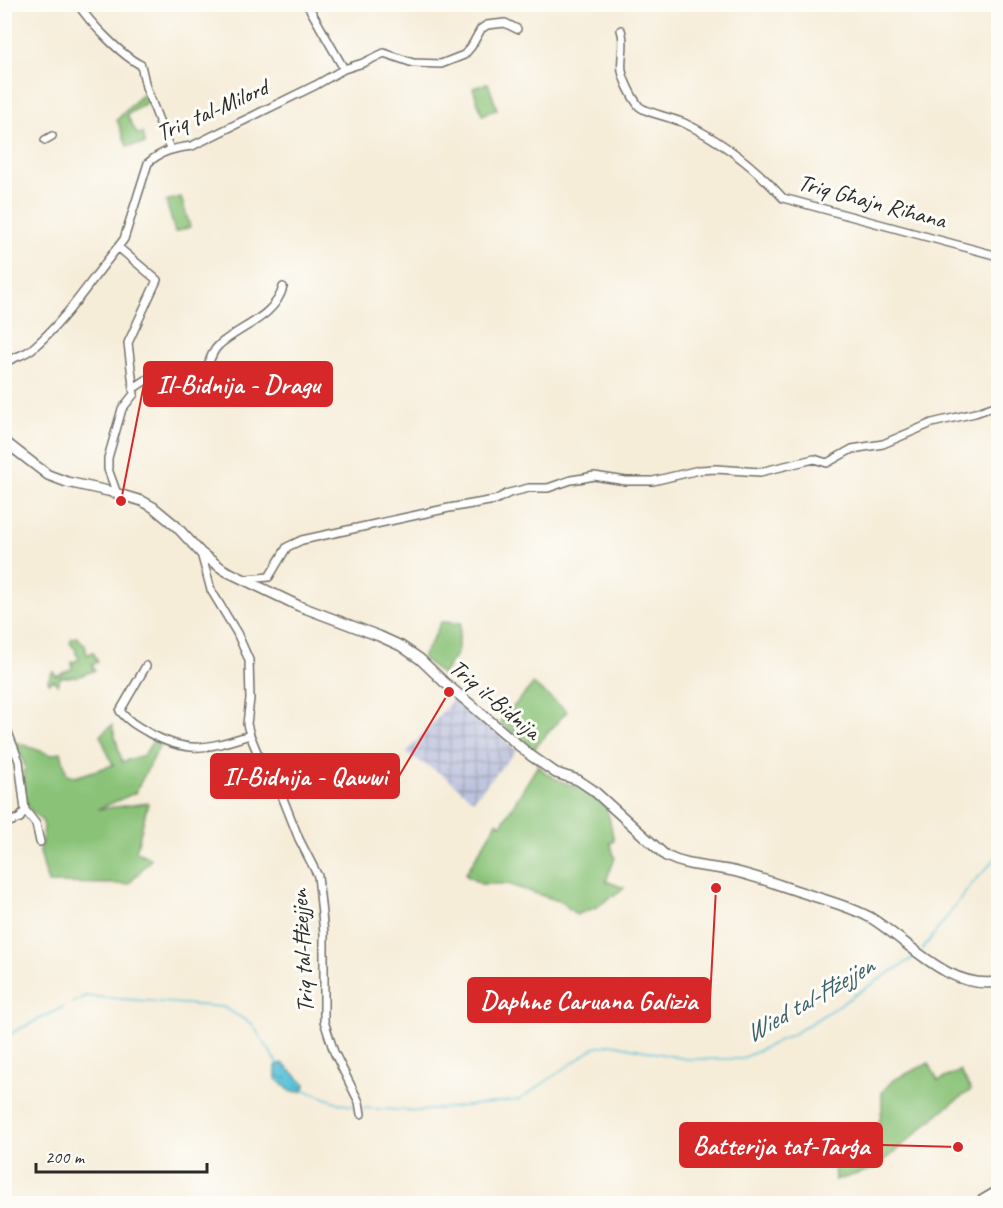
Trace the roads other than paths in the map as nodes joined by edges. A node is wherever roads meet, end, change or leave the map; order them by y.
1 (78, 4) edge
2 (307, 4) edge
3 (517, 28) dead end
4 (621, 30) dead end
5 (344, 69) junction
6 (170, 149) junction
7 (118, 247) junction
8 (999, 256) edge
9 (283, 287) dead end
10 (4, 363) edge
11 (134, 388) junction
12 (999, 405) edge
13 (4, 441) edge
14 (117, 494) junction
15 (201, 553) junction
16 (241, 578) junction
17 (146, 666) dead end
18 (4, 722) edge
19 (250, 735) junction
20 (25, 810) junction
21 (4, 824) edge
22 (40, 842) dead end
23 (999, 982) edge
24 (361, 1114) dead end
25 (999, 1191) edge
26 (976, 1203) edge

1 - 6 street
2 - 5 street
3 - 5 street, Triq tal-Milord
4 - 8 street, Triq Għajn Riħana
5 - 6 street, Triq tal-Milord
6 - 7 street, Triq tal-Milord
7 - 10 street, Triq tal-Milord
7 - 11 street
9 - 11 street
11 - 14 street
12 - 16 street
13 - 14 street, Triq il-Bidnija
14 - 15 street, Triq il-Bidnija
15 - 16 street, Triq il-Bidnija
15 - 19 street, Triq tal-Ħżejjen
16 - 23 street, Triq il-Bidnija
17 - 19 street
18 - 20 street
19 - 24 street, Triq tal-Ħżejjen
20 - 21 street
20 - 22 street
25 - 26 street

